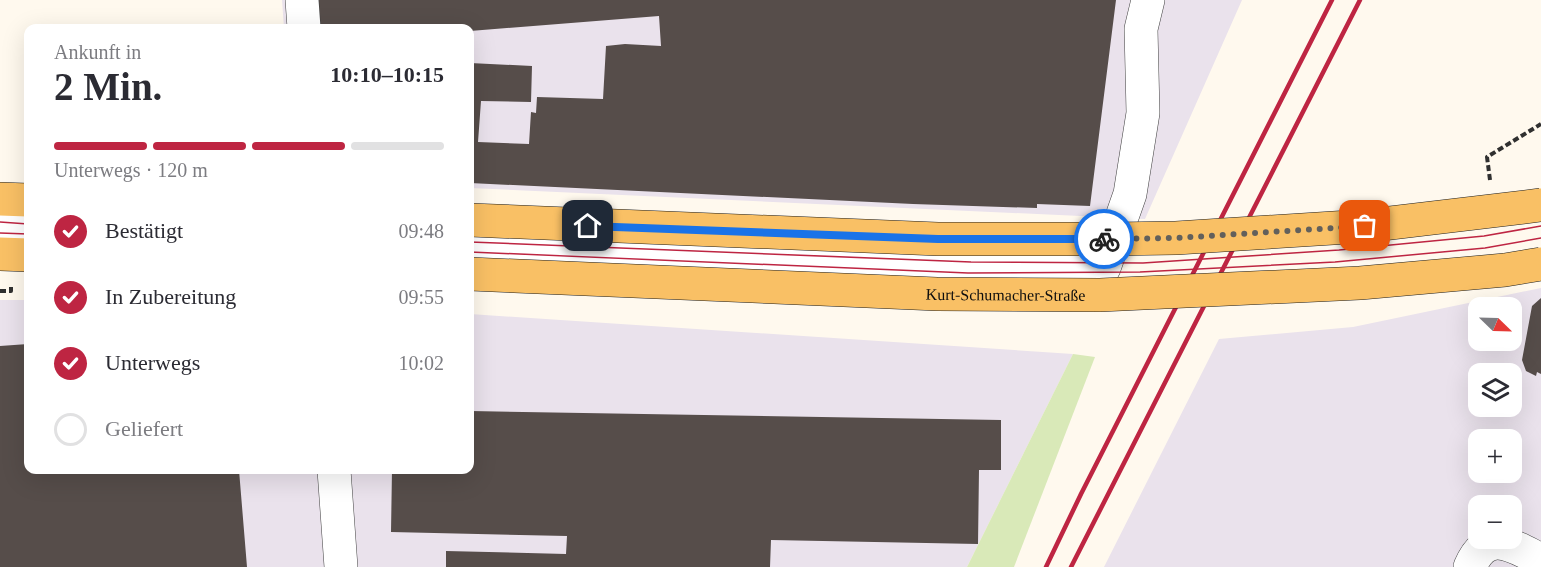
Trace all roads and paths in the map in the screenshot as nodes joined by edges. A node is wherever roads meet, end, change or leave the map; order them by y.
1 (302, 0) edge
2 (1148, 0) edge
3 (304, 24) edge
4 (1541, 124) edge
5 (0, 199) edge
6 (24, 200) edge
7 (1541, 204) edge
8 (1494, 211) junction
9 (474, 220) edge
10 (0, 228) edge
11 (24, 229) edge
12 (474, 246) edge
13 (0, 254) edge
14 (24, 255) edge
15 (1541, 264) edge
16 (474, 274) edge
17 (334, 474) edge
18 (1541, 560) edge
19 (341, 567) edge
20 (1470, 567) edge

1 - 3 lane
2 - 12 lane
4 - 8 path
5 - 6 main road
7 - 8 main road, bridge
8 - 9 main road, bridge
10 - 11 lane
13 - 14 main road
15 - 16 main road, Kurt-Schumacher-Straße, bridge
17 - 19 lane
18 - 20 lane

